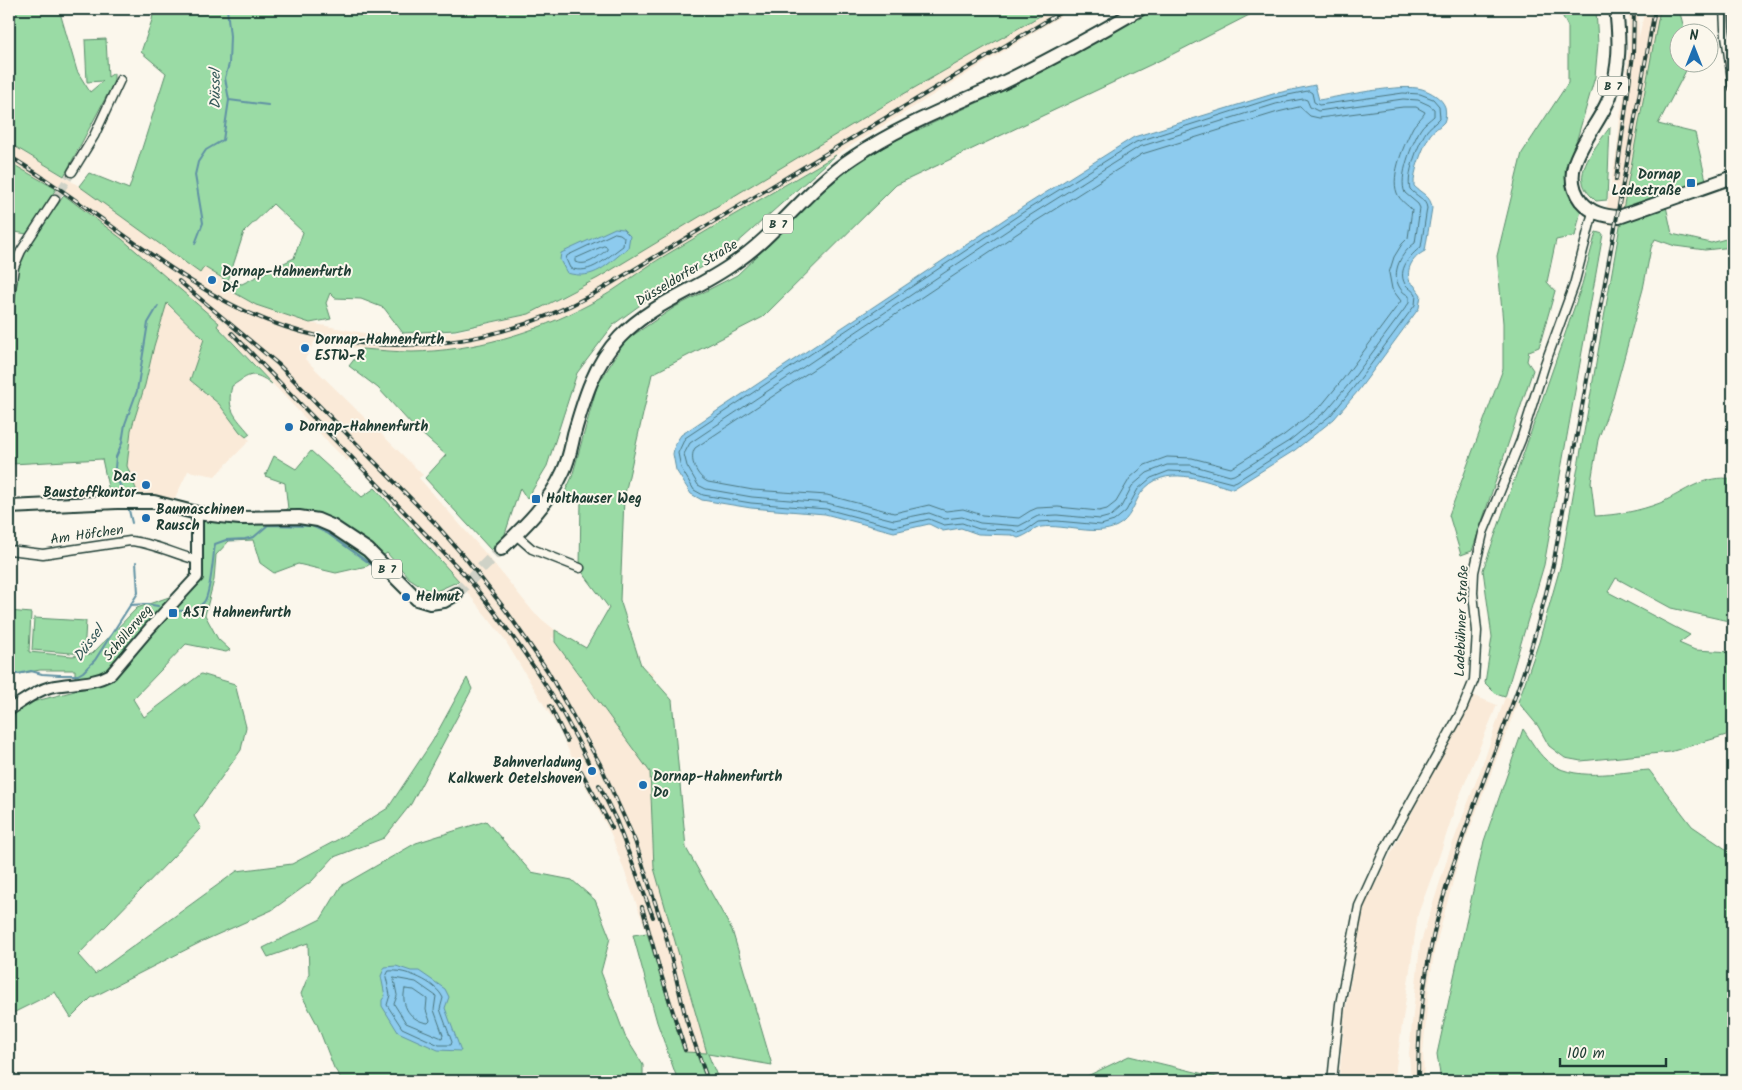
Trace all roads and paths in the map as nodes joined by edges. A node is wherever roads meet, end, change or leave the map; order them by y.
1 (1140, 9) edge
2 (1616, 9) edge
3 (1724, 9) edge
4 (120, 80) dead end
5 (1733, 87) edge
6 (72, 172) tunnel mouth
7 (1733, 177) edge
8 (55, 199) tunnel mouth
9 (1593, 212) junction
10 (9, 305) edge
11 (9, 507) edge
12 (197, 513) junction
13 (516, 535) junction
14 (501, 549) tunnel mouth
15 (9, 550) edge
16 (197, 560) junction
17 (580, 568) dead end
18 (456, 594) tunnel mouth
19 (9, 710) edge
20 (1332, 1081) edge

1 - 13 main road, Düsseldorfer Straße / B 7
2 - 9 main road, B 7
3 - 5 street
4 - 6 street
7 - 9 main road
8 - 10 street
9 - 20 street, Ladebühner Straße
11 - 12 main road
12 - 16 street, Schöllerweg
12 - 18 main road, B 7
13 - 14 main road, Düsseldorfer Straße / B 7
13 - 17 street
15 - 16 street, Am Höfchen
16 - 19 street, Schöllerweg

